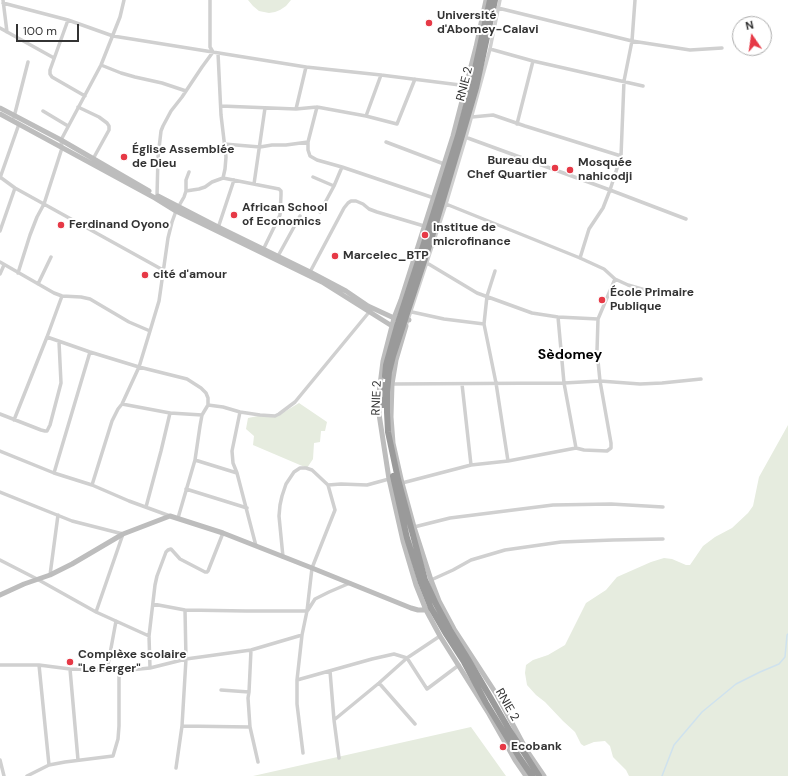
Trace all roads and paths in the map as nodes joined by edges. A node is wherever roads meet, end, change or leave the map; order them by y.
1 (124, 0) edge
2 (210, 0) edge
3 (486, 0) edge
4 (490, 0) edge
5 (495, 0) edge
6 (500, 0) edge
7 (635, 0) edge
8 (3, 1) edge
9 (498, 8) junction
10 (68, 20) junction
11 (0, 28) edge
12 (7, 32) junction
13 (113, 36) junction
14 (632, 41) junction
15 (722, 48) dead end
16 (490, 49) junction
17 (213, 52) junction
18 (218, 53) junction
19 (54, 58) junction
20 (532, 61) junction
21 (28, 62) dead end
22 (101, 65) junction
23 (306, 67) junction
24 (381, 75) junction
25 (415, 79) junction
26 (624, 81) junction
27 (468, 86) junction
28 (643, 86) dead end
29 (186, 91) junction
30 (85, 96) junction
31 (221, 106) junction
32 (78, 107) junction
33 (317, 107) junction
34 (0, 108) edge
35 (265, 108) junction
36 (296, 109) junction
37 (43, 111) dead end
38 (0, 114) edge
39 (14, 116) junction
40 (366, 116) junction
41 (472, 117) junction
42 (19, 124) junction
43 (517, 124) junction
44 (68, 126) junction
45 (464, 137) junction
46 (61, 140) junction
47 (308, 142) junction
48 (386, 142) dead end
49 (224, 144) junction
50 (260, 147) junction
51 (62, 148) junction
52 (621, 156) junction
53 (93, 158) junction
54 (444, 164) junction
55 (342, 167) junction
56 (189, 172) dead end
57 (313, 177) dead end
58 (0, 178) edge
59 (223, 178) junction
60 (124, 179) junction
61 (234, 180) junction
62 (254, 184) junction
63 (334, 186) junction
64 (15, 188) junction
65 (610, 190) junction
66 (186, 191) junction
67 (157, 196) junction
68 (434, 198) junction
69 (44, 204) junction
70 (446, 204) junction
71 (178, 209) junction
72 (320, 212) dead end
73 (300, 216) dead end
74 (686, 219) dead end
75 (424, 226) junction
76 (217, 229) junction
77 (0, 231) edge
78 (263, 251) junction
79 (278, 256) junction
80 (51, 257) dead end
81 (580, 258) junction
82 (0, 262) edge
83 (427, 263) junction
84 (4, 266) junction
85 (163, 270) junction
86 (495, 271) dead end
87 (310, 272) junction
88 (18, 273) junction
89 (0, 274) edge
90 (615, 279) junction
91 (38, 284) junction
92 (652, 292) dead end
93 (62, 296) junction
94 (487, 296) junction
95 (370, 311) junction
96 (412, 312) junction
97 (558, 317) junction
98 (598, 319) junction
99 (400, 323) junction
100 (484, 324) junction
101 (150, 331) junction
102 (47, 337) junction
103 (59, 342) junction
104 (90, 352) junction
105 (139, 367) junction
106 (701, 379) dead end
107 (600, 381) junction
108 (496, 383) junction
109 (564, 383) junction
110 (392, 384) junction
111 (462, 384) junction
112 (122, 404) junction
113 (208, 404) junction
114 (240, 412) junction
115 (170, 413) junction
116 (0, 414) edge
117 (202, 415) junction
118 (14, 420) junction
119 (576, 448) junction
120 (0, 451) edge
121 (195, 460) junction
122 (508, 461) junction
123 (471, 465) junction
124 (237, 472) junction
125 (54, 473) junction
126 (389, 479) junction
127 (402, 483) junction
128 (92, 485) junction
129 (328, 485) junction
130 (186, 489) junction
131 (0, 492) edge
132 (146, 507) junction
133 (663, 507) dead end
134 (247, 508) junction
135 (58, 515) junction
136 (170, 516) junction
137 (178, 518) junction
138 (414, 528) junction
139 (223, 533) junction
140 (123, 534) junction
141 (663, 539) dead end
142 (256, 546) junction
143 (283, 557) junction
144 (0, 560) edge
145 (312, 568) junction
146 (50, 574) junction
147 (37, 579) junction
148 (430, 580) junction
149 (350, 583) junction
150 (0, 595) edge
151 (153, 604) junction
152 (431, 607) junction
153 (185, 610) junction
154 (307, 611) junction
155 (96, 612) junction
156 (116, 621) junction
157 (302, 635) junction
158 (149, 636) junction
159 (440, 636) junction
160 (252, 650) junction
161 (407, 658) junction
162 (186, 659) junction
163 (0, 665) edge
164 (39, 665) junction
165 (459, 665) junction
166 (150, 668) junction
167 (70, 669) junction
168 (107, 670) junction
169 (119, 671) junction
170 (330, 671) junction
171 (297, 680) junction
172 (379, 683) junction
173 (221, 690) dead end
174 (249, 692) junction
175 (334, 720) junction
176 (415, 724) dead end
177 (182, 726) junction
178 (250, 727) junction
179 (303, 753) dead end
180 (339, 758) dead end
181 (0, 760) edge
182 (78, 760) junction
183 (258, 762) dead end
184 (49, 765) junction
185 (176, 768) dead end
186 (35, 774) edge
187 (4, 776) edge
188 (27, 776) edge
189 (526, 776) edge
190 (532, 776) edge
191 (539, 776) edge
192 (544, 776) edge

1 - 13 street
2 - 17 street
3 - 27 street
4 - 27 highway, RNIE 2 / RNIE 2
5 - 45 highway, RNIE 2 / RNIE 2
6 - 9 street
7 - 14 street
8 - 10 street
8 - 12 street
9 - 14 street
9 - 16 street
10 - 13 street
10 - 19 street
11 - 12 street
12 - 19 street
13 - 17 street
13 - 22 street
14 - 15 street
14 - 26 street
16 - 20 street
16 - 41 street
17 - 18 street
17 - 29 street
18 - 23 street
18 - 31 street
19 - 30 street
20 - 26 street
20 - 43 street
21 - 39 street
22 - 29 street
22 - 30 street
23 - 24 street
23 - 36 street
24 - 25 street
24 - 40 street
25 - 27 street
25 - 40 street
26 - 28 street
26 - 52 street
27 - 54 street
27 - 99 highway, RNIE 2 / RNIE 2
29 - 67 street
30 - 32 street
31 - 35 street
31 - 49 street
32 - 44 street
32 - 53 street
33 - 36 street
33 - 40 street
33 - 47 street
34 - 39 street
35 - 36 street
35 - 50 street
37 - 44 street
38 - 42 street
39 - 46 street
41 - 43 street
41 - 45 street
42 - 51 street
42 - 58 street
43 - 52 street
44 - 46 street
45 - 65 street
45 - 70 street
45 - 99 highway, RNIE 2 / RNIE 2
46 - 51 street
46 - 53 street
47 - 50 street
47 - 55 street
48 - 54 street
49 - 50 street
49 - 59 street
50 - 62 street
51 - 60 street
51 - 69 street
52 - 65 street
53 - 60 street
54 - 68 street
55 - 63 street
55 - 68 street
56 - 66 street
57 - 63 street
58 - 64 street
59 - 61 street
59 - 66 street
60 - 67 street
60 - 71 street
61 - 62 street
61 - 76 street
62 - 78 street
63 - 72 street
64 - 69 street
64 - 77 street
65 - 74 street
65 - 81 street
66 - 71 street
67 - 71 street
68 - 75 street
69 - 85 street
69 - 88 street
70 - 81 street
70 - 83 street
71 - 76 street
71 - 85 street
73 - 79 street
75 - 87 street
75 - 99 street
76 - 78 street
78 - 79 street
78 - 95 street
79 - 87 street
80 - 91 street
81 - 90 street
82 - 84 street
83 - 94 street
83 - 96 street
84 - 88 street
84 - 89 street
85 - 101 street
86 - 94 street
87 - 99 street
88 - 91 street
90 - 92 street
90 - 98 street
91 - 93 street
93 - 101 street
93 - 102 street
94 - 97 street
94 - 100 street
95 - 99 street
95 - 114 street
96 - 99 street
96 - 100 street
97 - 98 street
97 - 109 street
98 - 107 street
99 - 110 street
99 - 126 street
99 - 152 highway, RNIE 2 / RNIE 2
100 - 108 street
101 - 105 street
102 - 103 street
102 - 118 street
103 - 104 street
103 - 118 street
104 - 105 street
104 - 125 street
105 - 112 street
105 - 113 street
106 - 107 street
107 - 109 street
107 - 119 street
108 - 109 street
108 - 111 street
108 - 122 street
109 - 119 street
110 - 111 street
110 - 127 street
111 - 123 street
112 - 115 street
112 - 128 street
113 - 114 street
113 - 117 street
114 - 124 street
115 - 117 street
115 - 132 street
116 - 118 street
117 - 121 street
119 - 122 street
120 - 125 street
121 - 124 street
121 - 130 street
122 - 123 street
123 - 127 street
124 - 134 street
125 - 128 street
126 - 129 street
126 - 152 street
127 - 138 street
128 - 132 street
129 - 143 street
129 - 145 street
130 - 134 street
130 - 137 street
131 - 135 street
132 - 136 street
133 - 138 street
134 - 142 street
135 - 140 street
135 - 146 street
136 - 137 street
136 - 140 street
137 - 139 street
138 - 148 street
139 - 142 street
139 - 151 street
140 - 146 street
140 - 155 street
141 - 148 street
142 - 143 street
143 - 145 street
144 - 147 street
145 - 149 street
145 - 154 street
146 - 147 street
147 - 150 street
147 - 155 street
148 - 192 street
149 - 152 street
149 - 154 street
151 - 153 street
151 - 158 street
152 - 159 street
152 - 190 highway, RNIE 2 / RNIE 2
152 - 191 highway, RNIE 2 / RNIE 2
153 - 154 street
153 - 162 street
154 - 157 street
155 - 156 street
156 - 158 street
156 - 168 street
157 - 160 street
157 - 171 street
158 - 166 street
159 - 161 street
159 - 165 street
160 - 162 street
160 - 174 street
161 - 165 street
161 - 170 street
161 - 172 street
162 - 166 street
162 - 177 street
163 - 164 street
164 - 167 street
164 - 184 street
165 - 189 street
166 - 169 street
167 - 168 street
167 - 182 street
168 - 169 street
169 - 182 street
170 - 171 street
170 - 175 street
171 - 179 street
172 - 175 street
172 - 176 street
173 - 174 street
174 - 178 street
175 - 180 street
177 - 178 street
177 - 185 street
178 - 183 street
181 - 187 street
182 - 184 street
184 - 186 street
186 - 188 street

